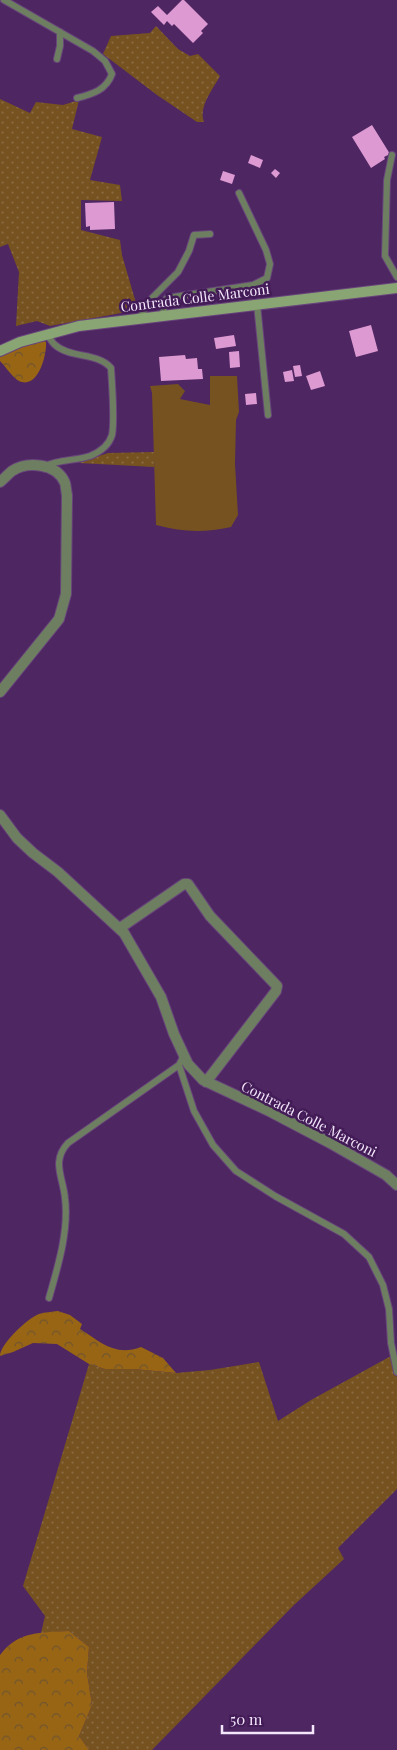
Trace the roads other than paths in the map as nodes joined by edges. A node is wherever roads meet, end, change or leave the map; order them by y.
1 (4, 0) edge
2 (60, 32) junction
3 (57, 59) dead end
4 (78, 98) dead end
5 (392, 155) dead end
6 (239, 193) dead end
7 (210, 234) dead end
8 (397, 277) edge
9 (397, 288) edge
10 (257, 304) junction
11 (164, 316) junction
12 (139, 319) junction
13 (48, 335) junction
14 (0, 351) edge
15 (268, 414) dead end
16 (45, 466) junction
17 (0, 482) edge
18 (0, 692) edge
19 (0, 815) edge
20 (120, 928) junction
21 (181, 1060) junction
22 (206, 1082) junction
23 (397, 1185) edge
24 (49, 1298) dead end
25 (397, 1372) edge

1 - 2 lane
2 - 3 lane
2 - 4 lane
5 - 8 lane
6 - 11 lane
7 - 12 lane
9 - 10 street, Contrada Colle Marconi
10 - 11 street, Contrada Colle Marconi
10 - 15 lane
11 - 12 street, Contrada Colle Marconi
12 - 13 street, Contrada Colle Marconi
13 - 14 street, Contrada Colle Marconi
13 - 16 lane
16 - 17 street
16 - 18 street
19 - 20 street, Contrada Colle Marconi
20 - 21 street, Contrada Colle Marconi
20 - 22 street
21 - 22 street, Contrada Colle Marconi
21 - 24 lane
21 - 25 lane
22 - 23 street, Contrada Colle Marconi

